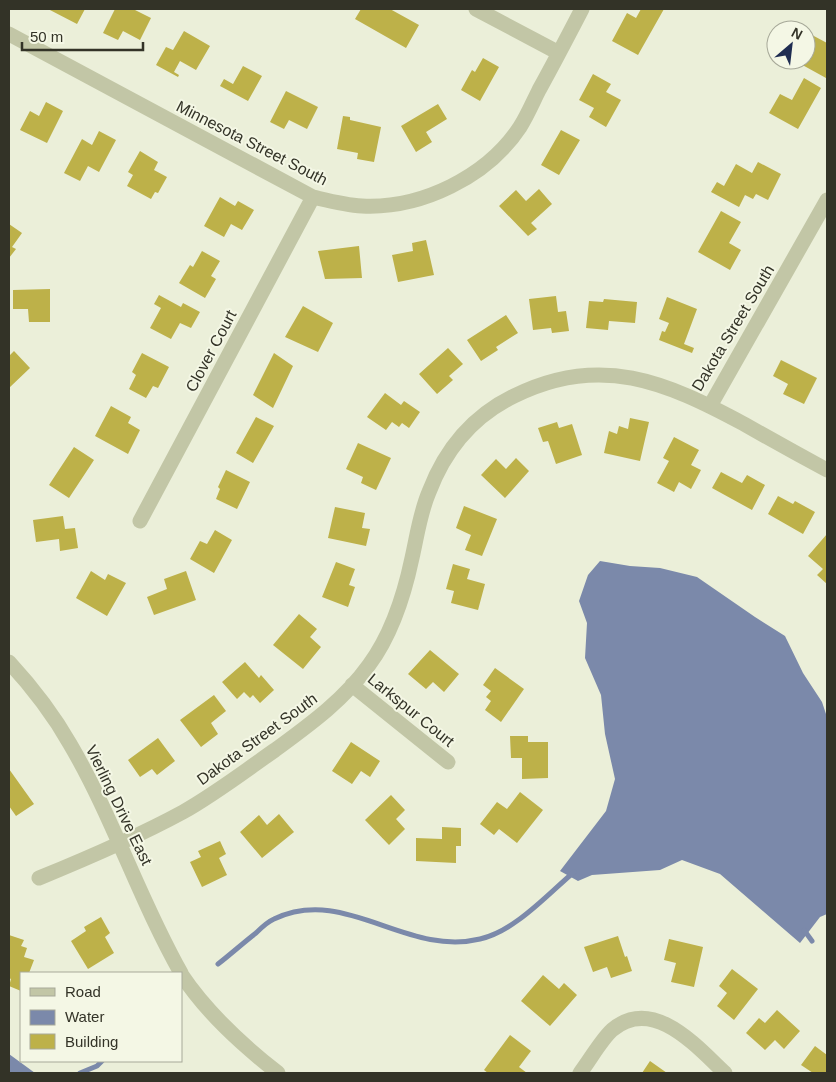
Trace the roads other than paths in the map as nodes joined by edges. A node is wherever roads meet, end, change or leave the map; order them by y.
1 (476, 9) edge
2 (582, 9) edge
3 (9, 34) edge
4 (559, 53) junction
5 (313, 197) junction
6 (827, 200) edge
7 (710, 406) junction
8 (827, 470) edge
9 (140, 521) dead end
10 (9, 662) edge
11 (352, 685) junction
12 (448, 762) dead end
13 (118, 843) junction
14 (39, 878) dead end
15 (180, 972) edge
16 (182, 974) edge
17 (278, 1073) edge
18 (580, 1073) edge
19 (725, 1073) edge

1 - 4 street
2 - 4 street, Minnesota Street South
3 - 5 street, Minnesota Street South
4 - 5 street, Minnesota Street South
5 - 9 street, Clover Court
6 - 7 street, Dakota Street South
7 - 8 street
7 - 11 street, Dakota Street South
10 - 13 street, Vierling Drive East
11 - 12 street, Larkspur Court
11 - 13 street, Dakota Street South
13 - 14 street, Dakota Street South
13 - 15 street, Vierling Drive East
16 - 17 street, Vierling Drive East
18 - 19 street

